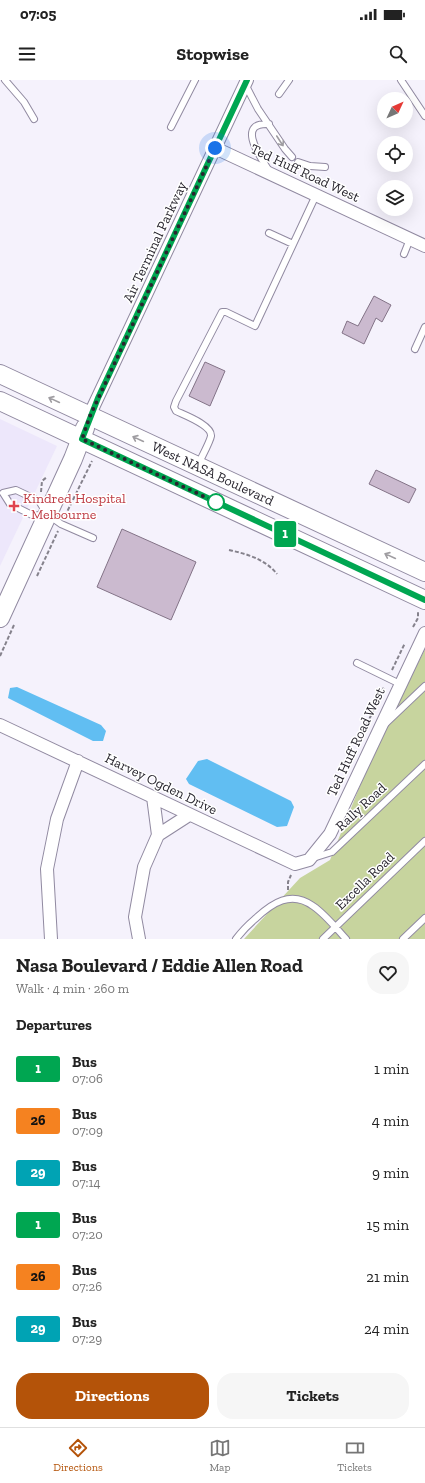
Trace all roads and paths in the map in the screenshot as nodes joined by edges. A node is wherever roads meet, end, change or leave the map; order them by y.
1 (5, 80) edge
2 (195, 80) edge
3 (289, 80) edge
4 (402, 80) edge
5 (246, 82) edge
6 (279, 94) dead end
7 (425, 116) edge
8 (34, 119) dead end
9 (268, 124) junction
10 (171, 127) dead end
11 (215, 148) junction
12 (292, 157) dead end
13 (298, 162) dead end
14 (325, 167) dead end
15 (270, 174) junction
16 (316, 195) junction
17 (269, 233) dead end
18 (410, 239) junction
19 (293, 244) junction
20 (425, 246) edge
21 (404, 254) dead end
22 (425, 327) edge
23 (415, 349) dead end
24 (0, 374) edge
25 (0, 401) edge
26 (90, 416) junction
27 (82, 439) junction
28 (87, 459) dead end
29 (197, 466) junction
30 (2, 492) edge
31 (54, 519) junction
32 (93, 538) dead end
33 (229, 550) dead end
34 (425, 572) edge
35 (277, 574) dead end
36 (34, 582) dead end
37 (425, 600) edge
38 (9, 618) edge
39 (425, 633) edge
40 (421, 651) edge
41 (0, 656) edge
42 (357, 663) dead end
43 (400, 684) junction
44 (425, 686) edge
45 (0, 725) edge
46 (377, 732) junction
47 (78, 761) junction
48 (425, 764) edge
49 (153, 797) junction
50 (189, 815) junction
51 (158, 835) junction
52 (425, 841) edge
53 (309, 860) junction
54 (295, 864) junction
55 (288, 899) junction
56 (425, 918) edge
57 (335, 927) junction
58 (50, 939) edge
59 (139, 939) edge
60 (236, 939) edge
61 (323, 939) edge
62 (346, 939) edge
63 (403, 939) edge

1 - 8 lane
2 - 10 lane
3 - 6 lane
4 - 7 lane
5 - 9 lane
5 - 11 street, Air Terminal Parkway
9 -> 12 lane
9 - 15 lane
11 - 15 street, Ted Huff Road West
11 - 26 street, Air Terminal Parkway
13 - 14 lane
15 - 16 street, Ted Huff Road West
16 - 18 street, Ted Huff Road West
16 - 19 lane
17 - 19 lane
18 - 20 street, Ted Huff Road West
18 - 21 lane
19 - 29 lane
22 - 23 lane
26 -> 24 main road, West NASA Boulevard
25 - 27 main road, West NASA Boulevard
26 - 27 main road
29 -> 26 main road, West NASA Boulevard
27 - 31 main road
27 - 37 main road, West NASA Boulevard
28 - 31 path
34 -> 29 main road, West NASA Boulevard
30 - 31 lane
30 - 31 lane
31 - 32 lane
31 - 36 path
31 - 38 main road
33 - 35 path
38 - 41 path
39 - 40 street, Ted Huff Road West
40 - 43 street, Ted Huff Road West
42 - 43 lane
43 - 46 street, Ted Huff Road West
44 - 46 lane
45 - 47 street, Harvey Ogden Drive
46 - 53 street, Ted Huff Road West
47 - 49 street, Harvey Ogden Drive
47 - 58 street
48 - 53 lane, Rally Road
49 - 50 street, Harvey Ogden Drive
49 - 51 street
50 - 51 street
50 - 54 street, Harvey Ogden Drive
51 - 59 street
52 - 57 lane, Excella Road
53 - 54 street
54 - 55 path
55 - 57 lane
55 - 60 lane
56 - 63 lane
57 - 61 lane, Excella Road
57 - 62 lane

